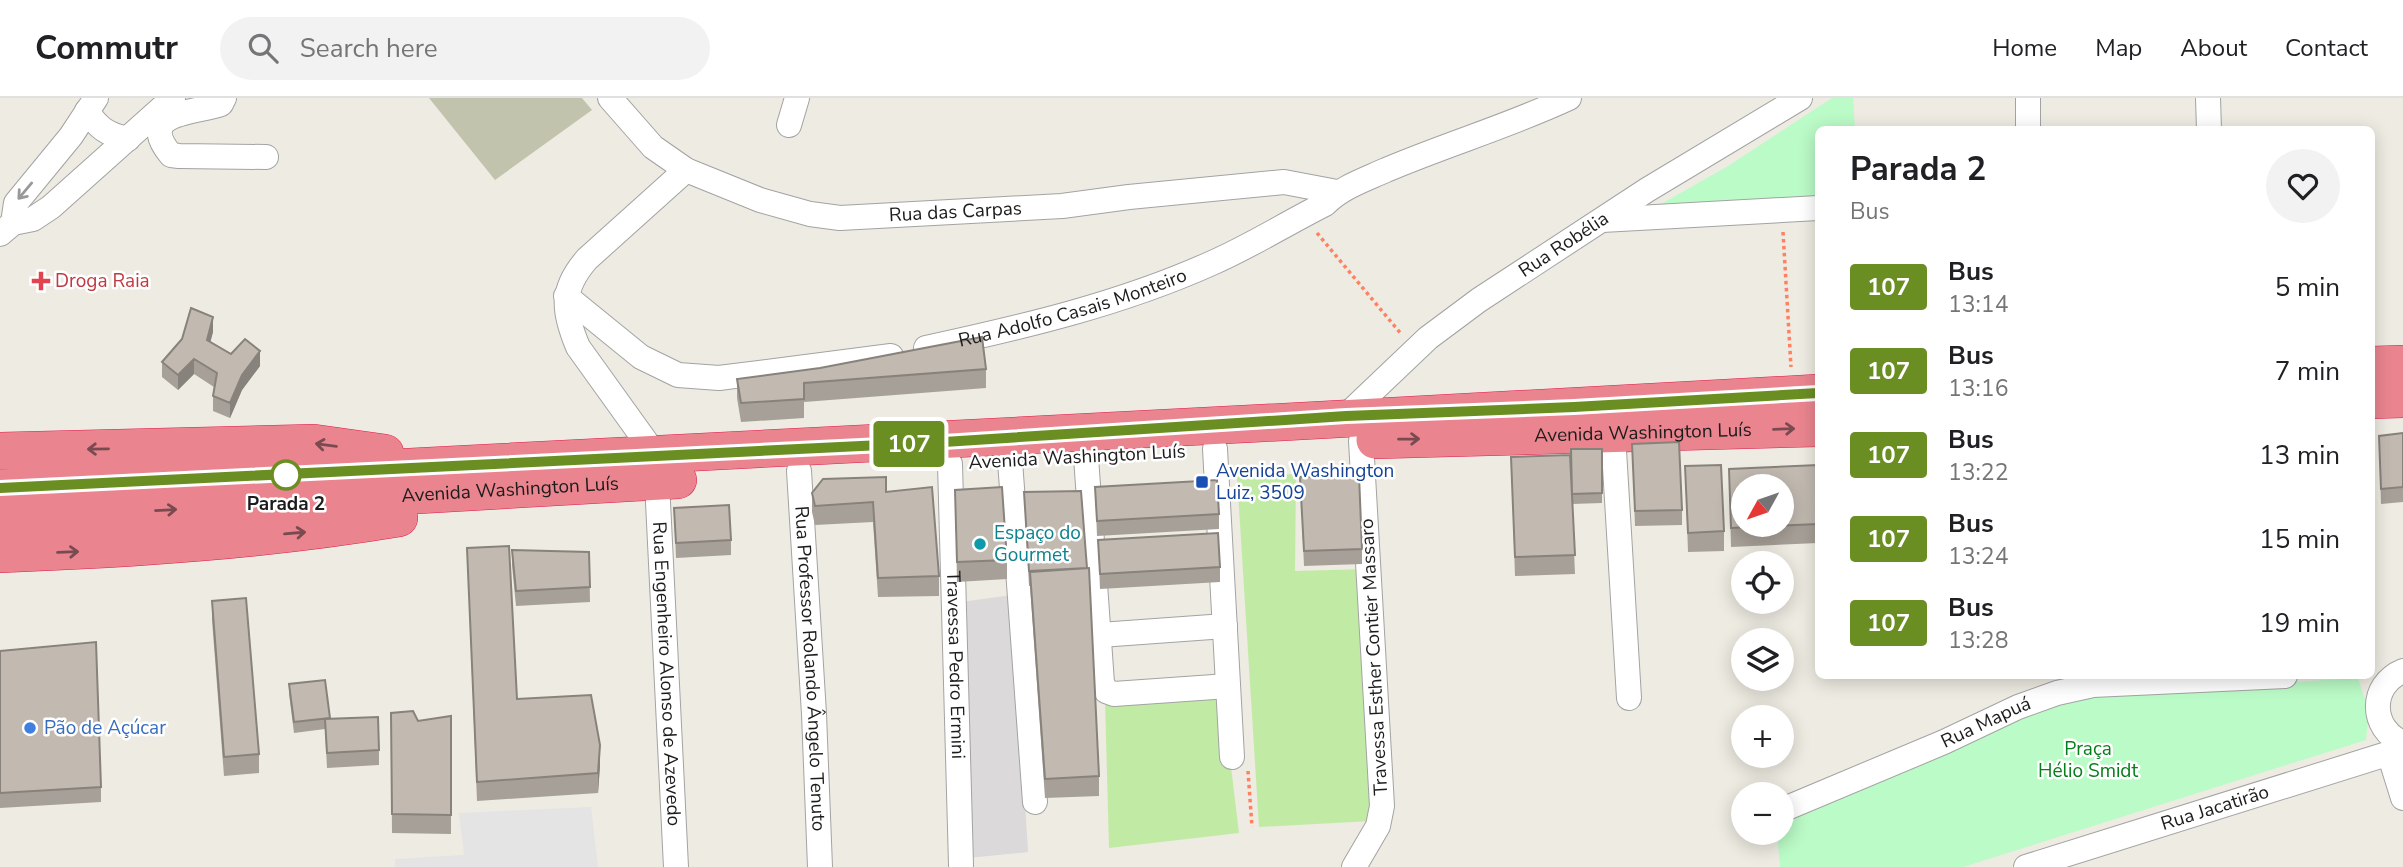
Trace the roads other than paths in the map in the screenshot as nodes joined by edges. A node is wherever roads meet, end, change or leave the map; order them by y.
1 (173, 98) edge
2 (224, 98) edge
3 (610, 98) edge
4 (797, 98) edge
5 (1800, 98) edge
6 (2028, 98) edge
7 (2208, 98) edge
8 (1558, 100) edge
9 (92, 105) edge
10 (789, 125) dead end
11 (2028, 126) edge
12 (2209, 126) edge
13 (128, 139) junction
14 (63, 146) junction
15 (266, 157) dead end
16 (686, 170) junction
17 (88, 175) junction
18 (1337, 191) junction
19 (1815, 208) edge
20 (1602, 220) junction
21 (6, 228) edge
22 (566, 296) junction
23 (2403, 364) edge
24 (2375, 365) edge
25 (1805, 393) edge
26 (2403, 399) edge
27 (2375, 400) edge
28 (1815, 428) edge
29 (1354, 429) junction
30 (1614, 434) junction
31 (1215, 449) junction
32 (0, 451) edge
33 (1087, 457) junction
34 (1010, 461) junction
35 (950, 464) junction
36 (441, 466) junction
37 (657, 469) junction
38 (799, 471) junction
39 (0, 488) edge
40 (276, 490) junction
41 (540, 490) junction
42 (0, 519) edge
43 (0, 554) edge
44 (1225, 626) junction
45 (1100, 635) junction
46 (2375, 671) edge
47 (2401, 671) edge
48 (2221, 679) edge
49 (1228, 686) junction
50 (1629, 698) dead end
51 (2398, 748) edge
52 (1232, 757) dead end
53 (2403, 799) edge
54 (1035, 802) dead end
55 (1794, 805) edge
56 (961, 865) dead end
57 (676, 867) edge
58 (820, 867) edge
59 (1354, 867) edge
60 (2026, 867) edge

1 - 13 street
2 - 15 street
3 - 16 street, Rua das Carpas
4 - 10 street
5 - 20 street, Rua Robélia
6 - 11 street
7 - 12 street
8 - 18 street, Rua Adolfo Casais Monteiro
9 - 13 street
9 - 14 street
13 - 17 street
14 - 17 street
14 - 17 street
14 -> 21 street
16 - 18 street, Rua das Carpas
16 - 22 street
17 - 21 street
18 - 22 street, Rua Adolfo Casais Monteiro
19 - 20 street
20 - 29 street, Rua Robélia
22 - 37 street
23 - 24 highway
25 - 29 highway, Avenida Washington Luís
26 - 27 highway
30 -> 28 highway, Avenida Washington Luís
29 -> 30 highway, Avenida Washington Luís
29 - 31 highway, Avenida Washington Luís
29 - 37 highway, Avenida Washington Luís
29 - 59 street, Travessa Esther Contier Massaro
30 - 50 street
31 - 33 highway, Avenida Washington Luís
31 - 44 street
36 -> 32 highway
33 - 34 highway, Avenida Washington Luís
33 - 45 street
34 - 35 highway, Avenida Washington Luís
34 - 54 street
35 - 38 highway, Avenida Washington Luís
35 - 56 street, Travessa Pedro Ermini
36 - 37 highway, Avenida Washington Luís
36 - 40 highway, Avenida Washington Luís
37 - 38 highway, Avenida Washington Luís
37 - 41 highway, Avenida Washington Luís
37 - 57 street, Rua Engenheiro Alonso de Azevedo
38 - 58 street, Rua Professor Rolando Ângelo Tenuto
39 - 40 highway, Avenida Washington Luís
40 - 41 highway, Avenida Washington Luís
42 -> 40 highway, Avenida Washington Luís
43 -> 41 highway
44 - 45 street
44 - 49 street
45 - 49 street
46 - 47 street
47 - 51 street
48 - 55 street, Rua Mapuá
49 - 52 street
51 - 53 street
51 - 60 street, Rua Jacatirão

